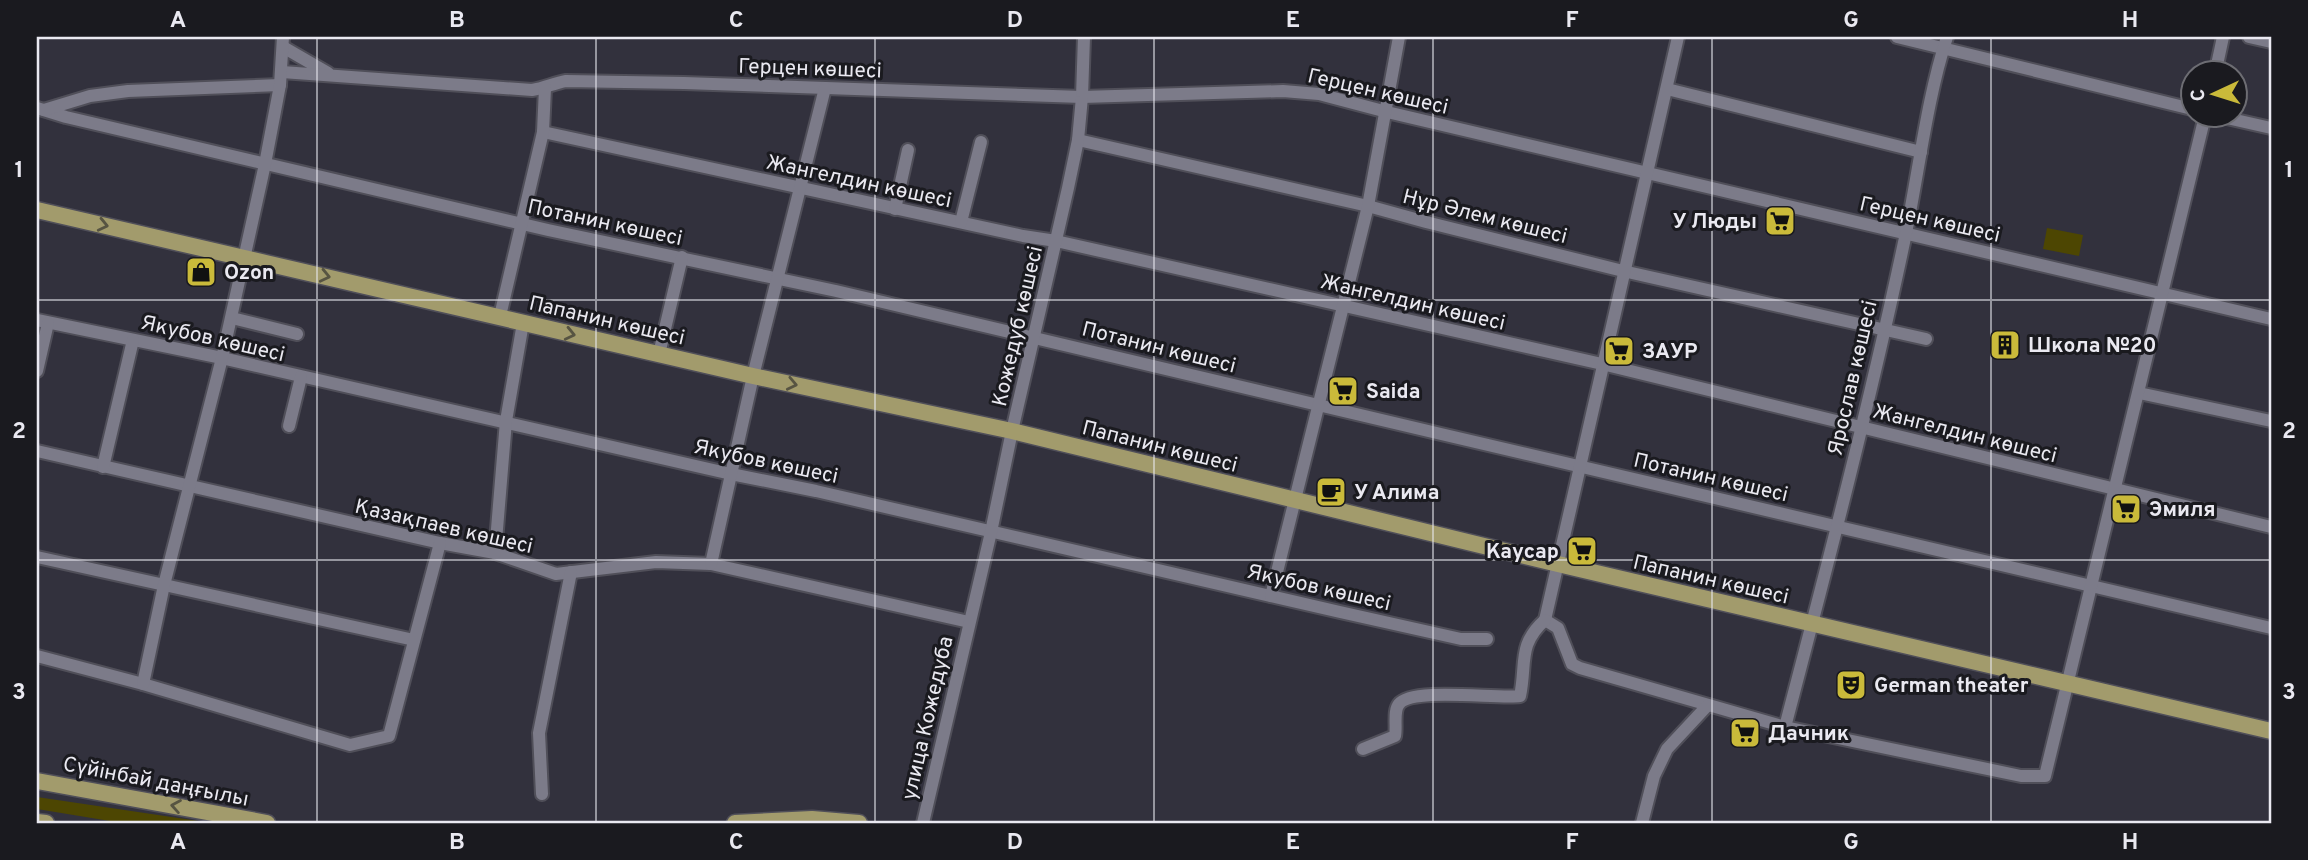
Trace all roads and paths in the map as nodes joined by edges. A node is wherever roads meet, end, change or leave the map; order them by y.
1 (1084, 37) edge
2 (1399, 37) edge
3 (1678, 37) edge
4 (1896, 37) edge
5 (2223, 37) edge
6 (2249, 37) edge
7 (283, 42) edge
8 (1945, 42) edge
9 (2271, 42) edge
10 (2218, 60) edge
11 (331, 75) junction
12 (281, 78) junction
13 (825, 88) junction
14 (545, 89) junction
15 (1667, 89) junction
16 (1082, 97) junction
17 (2178, 105) edge
18 (40, 109) edge
19 (1387, 112) junction
20 (2248, 123) edge
21 (2271, 128) edge
22 (2202, 130) edge
23 (543, 132) junction
24 (1078, 140) junction
25 (981, 142) dead end
26 (908, 150) dead end
27 (1921, 152) junction
28 (265, 164) junction
29 (1646, 173) junction
30 (800, 189) junction
31 (1368, 206) junction
32 (895, 209) junction
33 (37, 210) edge
34 (961, 222) junction
35 (521, 223) junction
36 (1906, 233) junction
37 (1056, 242) junction
38 (244, 257) junction
39 (682, 257) junction
40 (1623, 271) junction
41 (778, 279) junction
42 (2163, 293) junction
43 (1342, 305) junction
44 (500, 316) junction
45 (232, 318) junction
46 (2271, 319) edge
47 (43, 321) edge
48 (523, 323) junction
49 (1883, 329) junction
50 (298, 334) dead end
51 (1034, 337) junction
52 (1926, 339) dead end
53 (133, 340) junction
54 (659, 354) junction
55 (222, 358) junction
56 (1602, 364) junction
57 (37, 371) edge
58 (753, 376) junction
59 (301, 377) junction
60 (2139, 393) junction
61 (1319, 404) junction
62 (506, 421) junction
63 (2271, 421) edge
64 (289, 426) dead end
65 (1861, 428) junction
66 (1012, 431) junction
67 (37, 451) edge
68 (1579, 466) junction
69 (103, 467) junction
70 (731, 474) junction
71 (189, 486) junction
72 (2116, 490) junction
73 (1295, 501) junction
74 (1837, 525) junction
75 (2271, 527) edge
76 (991, 532) junction
77 (440, 543) junction
78 (495, 553) junction
79 (37, 557) edge
80 (711, 564) junction
81 (1558, 564) junction
82 (571, 572) junction
83 (164, 585) junction
84 (2091, 585) junction
85 (1270, 596) junction
86 (1545, 620) junction
87 (969, 622) junction
88 (1812, 624) junction
89 (2271, 628) edge
90 (1487, 639) dead end
91 (414, 640) junction
92 (37, 656) edge
93 (2068, 682) junction
94 (144, 684) junction
95 (1707, 706) junction
96 (1785, 727) junction
97 (2271, 731) edge
98 (1363, 749) dead end
99 (40, 782) edge
100 (542, 794) dead end
101 (226, 818) edge
102 (267, 823) edge
103 (734, 823) edge
104 (859, 823) edge
105 (923, 823) edge
106 (1642, 823) edge

1 - 16 street, Кожедуб көшесі
2 - 19 street
3 - 15 street
4 - 8 street
5 - 10 street
6 - 9 street
7 - 11 street
7 - 12 street
8 - 17 street
8 - 27 street, Ярослав көшесі
11 - 12 street, Герцен көшесі
11 - 14 street, Герцен көшесі
12 - 18 street
12 - 28 street
13 - 14 street, Герцен көшесі
13 - 16 street, Герцен көшесі
13 - 30 street
14 - 23 street
15 - 27 street
15 - 29 street
16 - 19 street, Герцен көшесі
16 - 24 street, Кожедуб көшесі
18 - 28 street, Потанин көшесі
19 - 29 street, Герцен көшесі
19 - 31 street
20 - 21 street
22 - 42 street
23 - 30 street, Жангелдин көшесі
23 - 35 street
24 - 31 street, Нұр Әлем көшесі
24 - 37 street, Кожедуб көшесі
25 - 34 street
26 - 32 street
27 - 36 street, Ярослав көшесі
28 - 35 street, Потанин көшесі
28 - 38 street
29 - 36 street, Герцен көшесі
29 - 40 street
30 - 32 street, Жангелдин көшесі
30 - 41 street
31 - 40 street, Нұр Әлем көшесі
31 - 43 street
32 - 34 street, Жангелдин көшесі
33 -> 38 main road, Папанин көшесі
34 - 37 street, Жангелдин көшесі
35 - 39 street, Потанин көшесі
35 - 44 street
36 - 42 street, Герцен көшесі
36 - 49 street, Ярослав көшесі
37 - 43 street, Жангелдин көшесі
37 - 51 street, Кожедуб көшесі
38 -> 44 main road, Папанин көшесі
38 - 45 street
39 - 41 street, Потанин көшесі
39 - 54 street
40 - 49 street, Нұр Әлем көшесі
40 - 56 street
41 - 51 street, Потанин көшесі
41 - 58 street
42 - 46 street, Герцен көшесі
42 - 60 street
43 - 56 street, Жангелдин көшесі
43 - 61 street
44 - 48 main road, Папанин көшесі
45 - 50 street
45 - 55 street
47 - 53 street, Якубов көшесі
47 - 57 street
48 -> 54 main road, Папанин көшесі
48 - 62 street
49 - 52 street, Нұр Әлем көшесі
49 - 65 street, Ярослав көшесі
51 - 61 street, Потанин көшесі
51 - 66 street, Кожедуб көшесі
53 - 55 street, Якубов көшесі
53 - 69 street
54 - 58 main road, Папанин көшесі
55 - 59 street, Якубов көшесі
55 - 71 street
56 - 65 street, Жангелдин көшесі
56 - 68 street
58 -> 66 main road, Папанин көшесі
58 - 70 street
59 - 62 street, Якубов көшесі
59 - 64 street
60 - 63 street
60 - 72 street
61 - 68 street, Потанин көшесі
61 - 73 street
62 - 70 street, Якубов көшесі
62 - 78 street
65 - 72 street, Жангелдин көшесі
65 - 74 street, Ярослав көшесі
66 - 73 main road, Папанин көшесі
66 - 76 street, Кожедуб көшесі
67 - 69 street, Қазақпаев көшесі
68 - 74 street, Потанин көшесі
68 - 81 street
69 - 71 street, Қазақпаев көшесі
70 - 76 street, Якубов көшесі
70 - 80 street
71 - 77 street, Қазақпаев көшесі
71 - 83 street
72 - 75 street, Жангелдин көшесі
72 - 84 street
73 - 81 main road, Папанин көшесі
73 - 85 street
74 - 84 street, Потанин көшесі
74 - 88 street, Ярослав көшесі
76 - 85 street, Якубов көшесі
76 - 87 street, Кожедуб көшесі
77 - 78 street, Қазақпаев көшесі
77 - 91 street
78 - 82 street, Қазақпаев көшесі
79 - 83 street
80 - 82 street, Қазақпаев көшесі
80 - 87 street, Қазақпаев көшесі
81 - 86 street
81 - 88 main road, Папанин көшесі
82 - 100 street
83 - 91 street
83 - 94 street
84 - 89 street, Потанин көшесі
84 - 93 street
85 - 90 street, Якубов көшесі
86 - 95 street
86 - 98 street
87 - 105 street, улица Кожедуба
88 - 93 main road, Папанин көшесі
88 - 96 street, Ярослав көшесі
91 - 94 street
92 - 94 street
93 - 96 street
93 - 97 main road, Папанин көшесі
95 - 96 street
95 - 106 street
101 -> 99 main road, Сүйінбай даңғылы
101 - 102 main road, Сүйінбай даңғылы
103 - 104 main road

